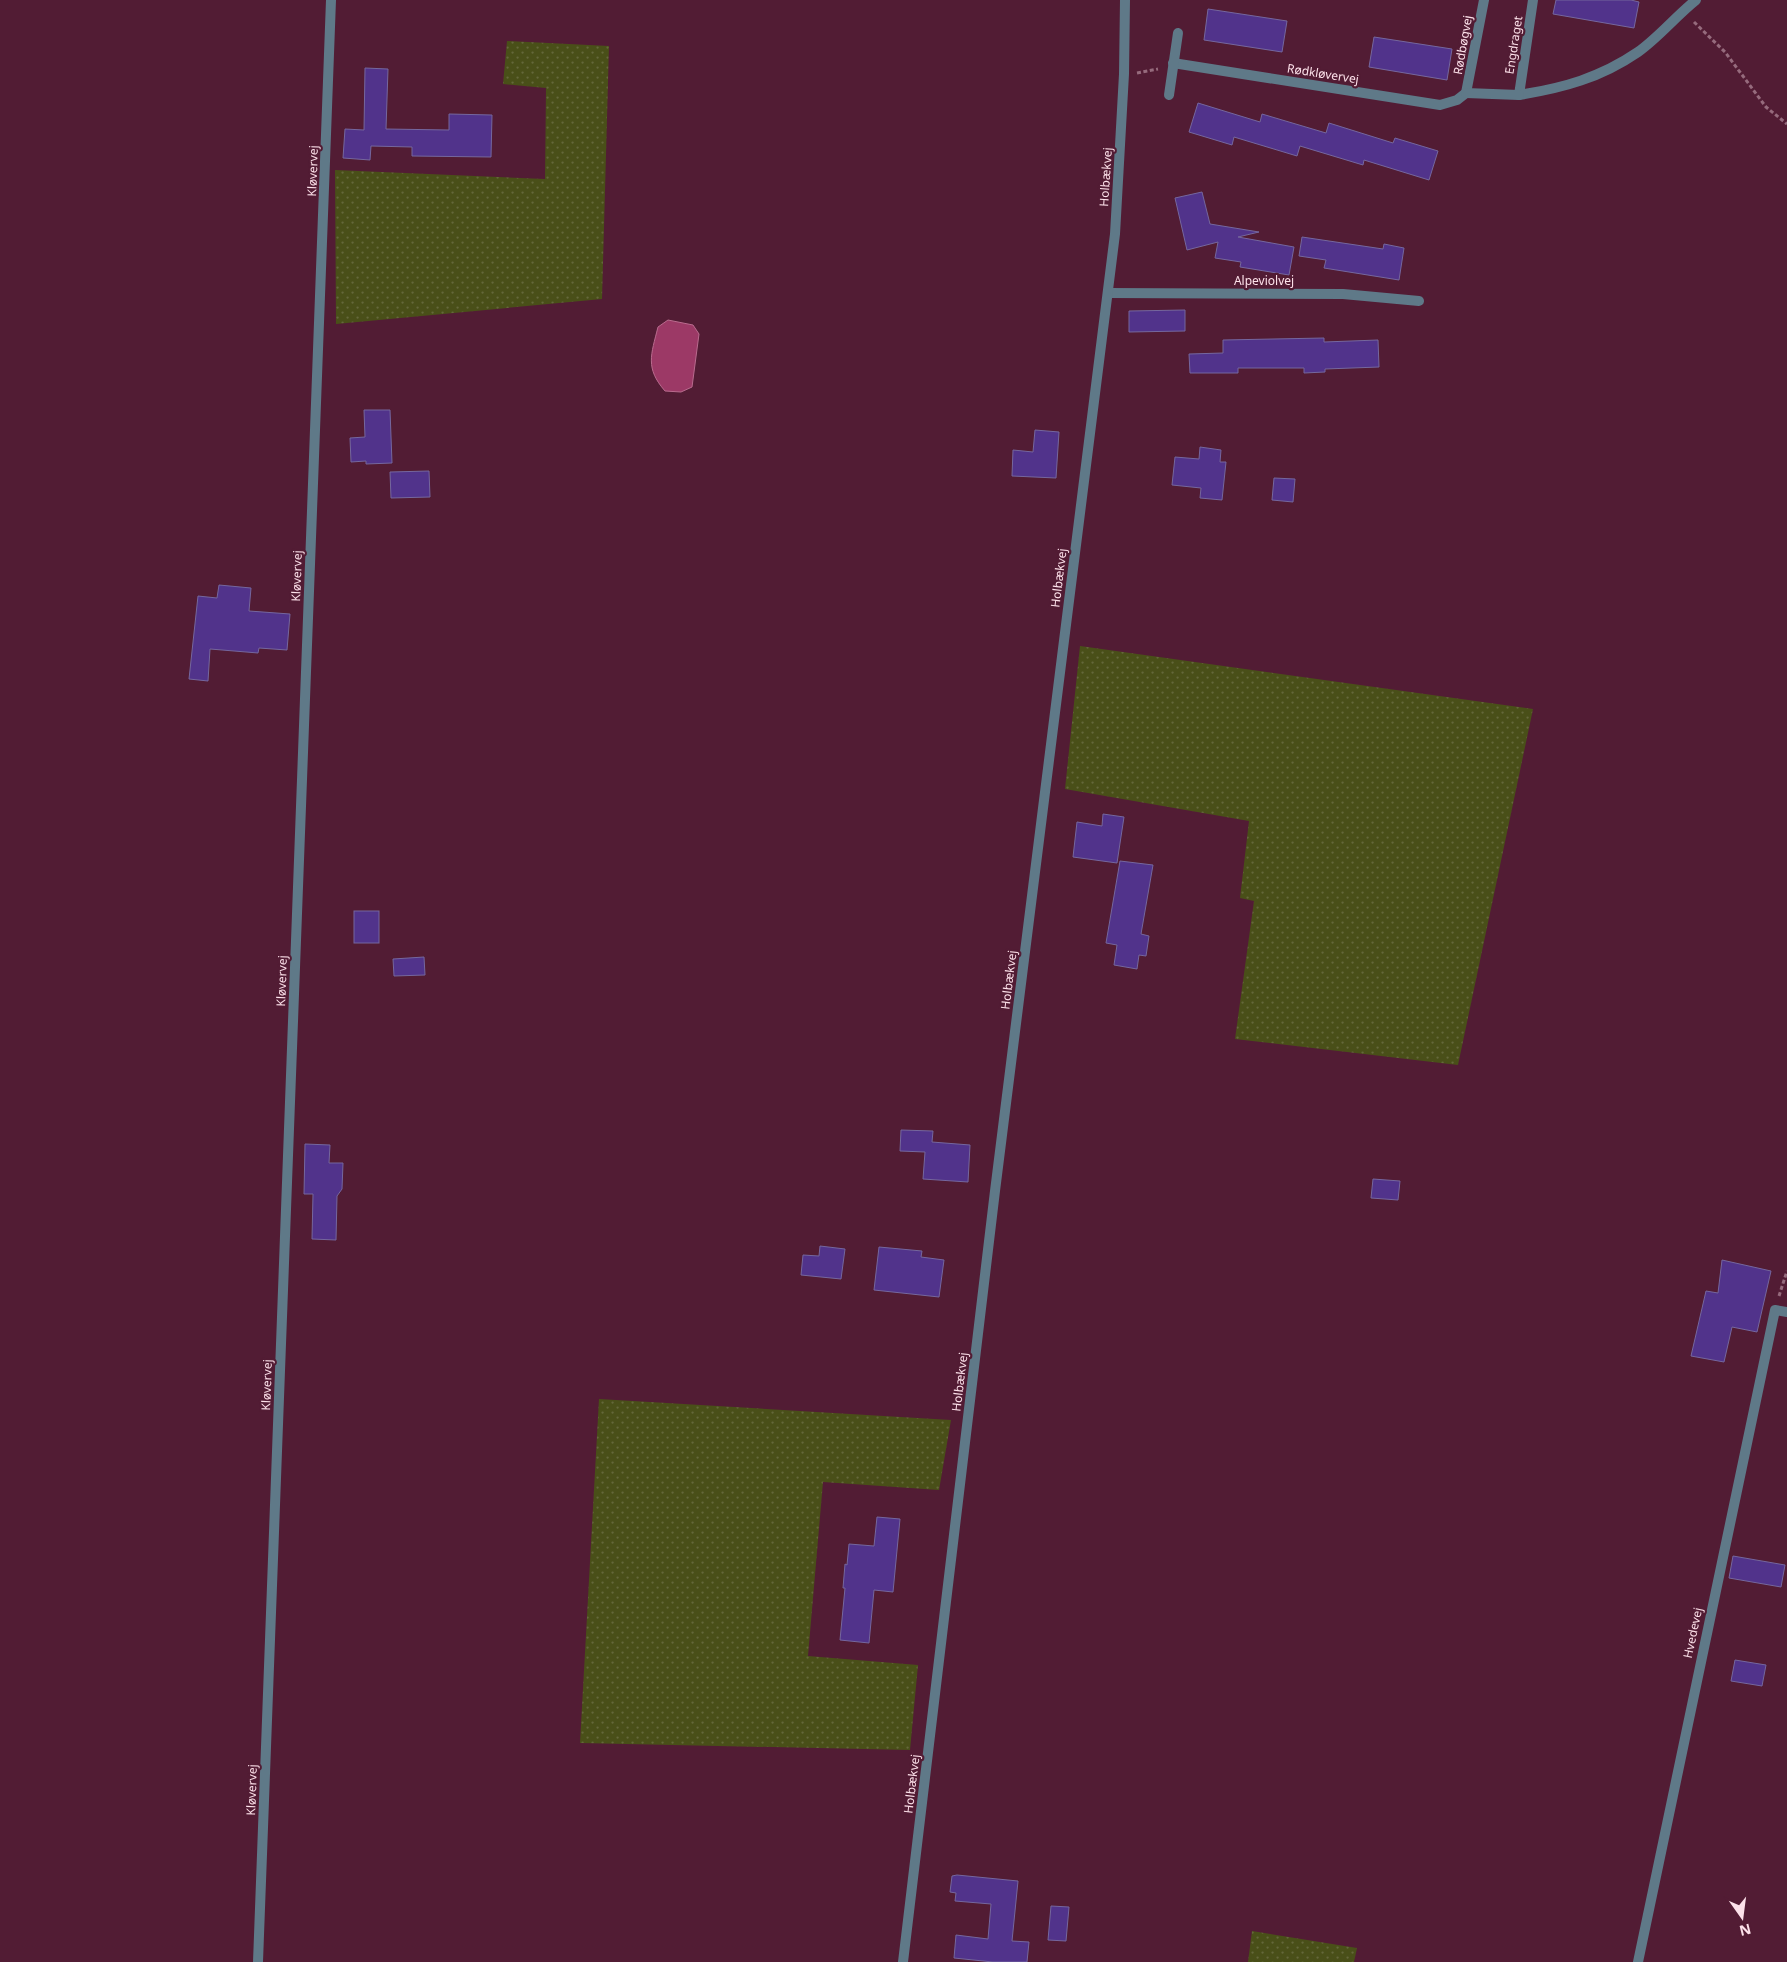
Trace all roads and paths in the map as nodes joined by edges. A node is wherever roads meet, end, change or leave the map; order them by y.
1 (332, 0) edge
2 (1125, 0) edge
3 (1484, 0) edge
4 (1533, 0) edge
5 (1696, 0) edge
6 (1683, 11) junction
7 (1178, 33) dead end
8 (1173, 63) junction
9 (1124, 74) junction
10 (1466, 93) junction
11 (1169, 95) dead end
12 (1519, 95) junction
13 (1787, 124) edge
14 (1108, 294) junction
15 (1419, 301) dead end
16 (1787, 1271) edge
17 (1776, 1310) junction
18 (1787, 1312) edge
19 (258, 1962) edge
20 (904, 1962) edge
21 (1638, 1962) edge

1 - 19 street, Kløvervej
2 - 9 street, Holbækvej
3 - 10 street, Rødbøgvej
4 - 12 street, Engdraget
5 - 6 street
6 - 12 street
6 - 13 path
7 - 8 street
8 - 9 path
8 - 10 street, Rødkløvervej
8 - 11 street
9 - 14 street, Holbækvej
10 - 12 street
14 - 15 street, Alpeviolvej
14 - 20 street, Holbækvej
16 - 17 path
17 - 18 street
17 - 21 street, Hvedevej

